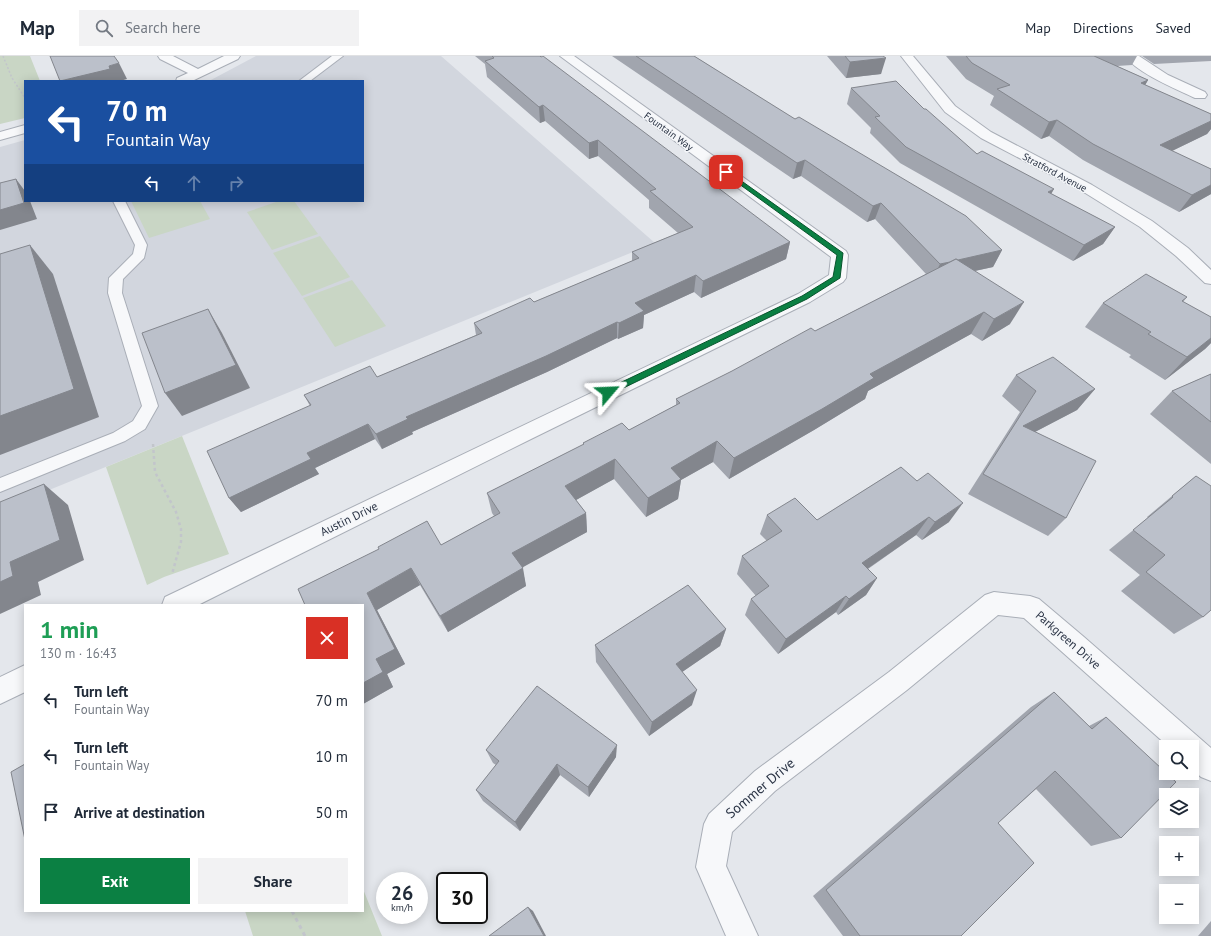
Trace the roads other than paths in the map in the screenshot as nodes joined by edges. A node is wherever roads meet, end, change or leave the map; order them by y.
1 (164, 56) edge
2 (234, 56) edge
3 (338, 56) edge
4 (566, 56) edge
5 (907, 56) edge
6 (1131, 56) edge
7 (199, 74) junction
8 (184, 80) edge
9 (305, 80) edge
10 (1200, 94) dead end
11 (24, 129) edge
12 (0, 136) edge
13 (120, 202) edge
14 (1211, 280) edge
15 (524, 433) joint
16 (0, 485) edge
17 (176, 604) edge
18 (24, 679) edge
19 (898, 681) joint
20 (0, 691) edge
21 (1181, 740) edge
22 (1199, 756) edge
23 (1211, 767) edge
24 (742, 936) edge

1 - 7 street
2 - 7 street
3 - 9 lane
4 - 15 street, Fountain Way
5 - 14 street, Stratford Avenue
6 - 10 street
7 - 8 street
11 - 12 street
13 - 16 lane
15 - 17 street, Austin Drive
18 - 20 street
19 - 21 street, Parkgreen Drive
19 - 24 street, Sommer Drive
22 - 23 street

